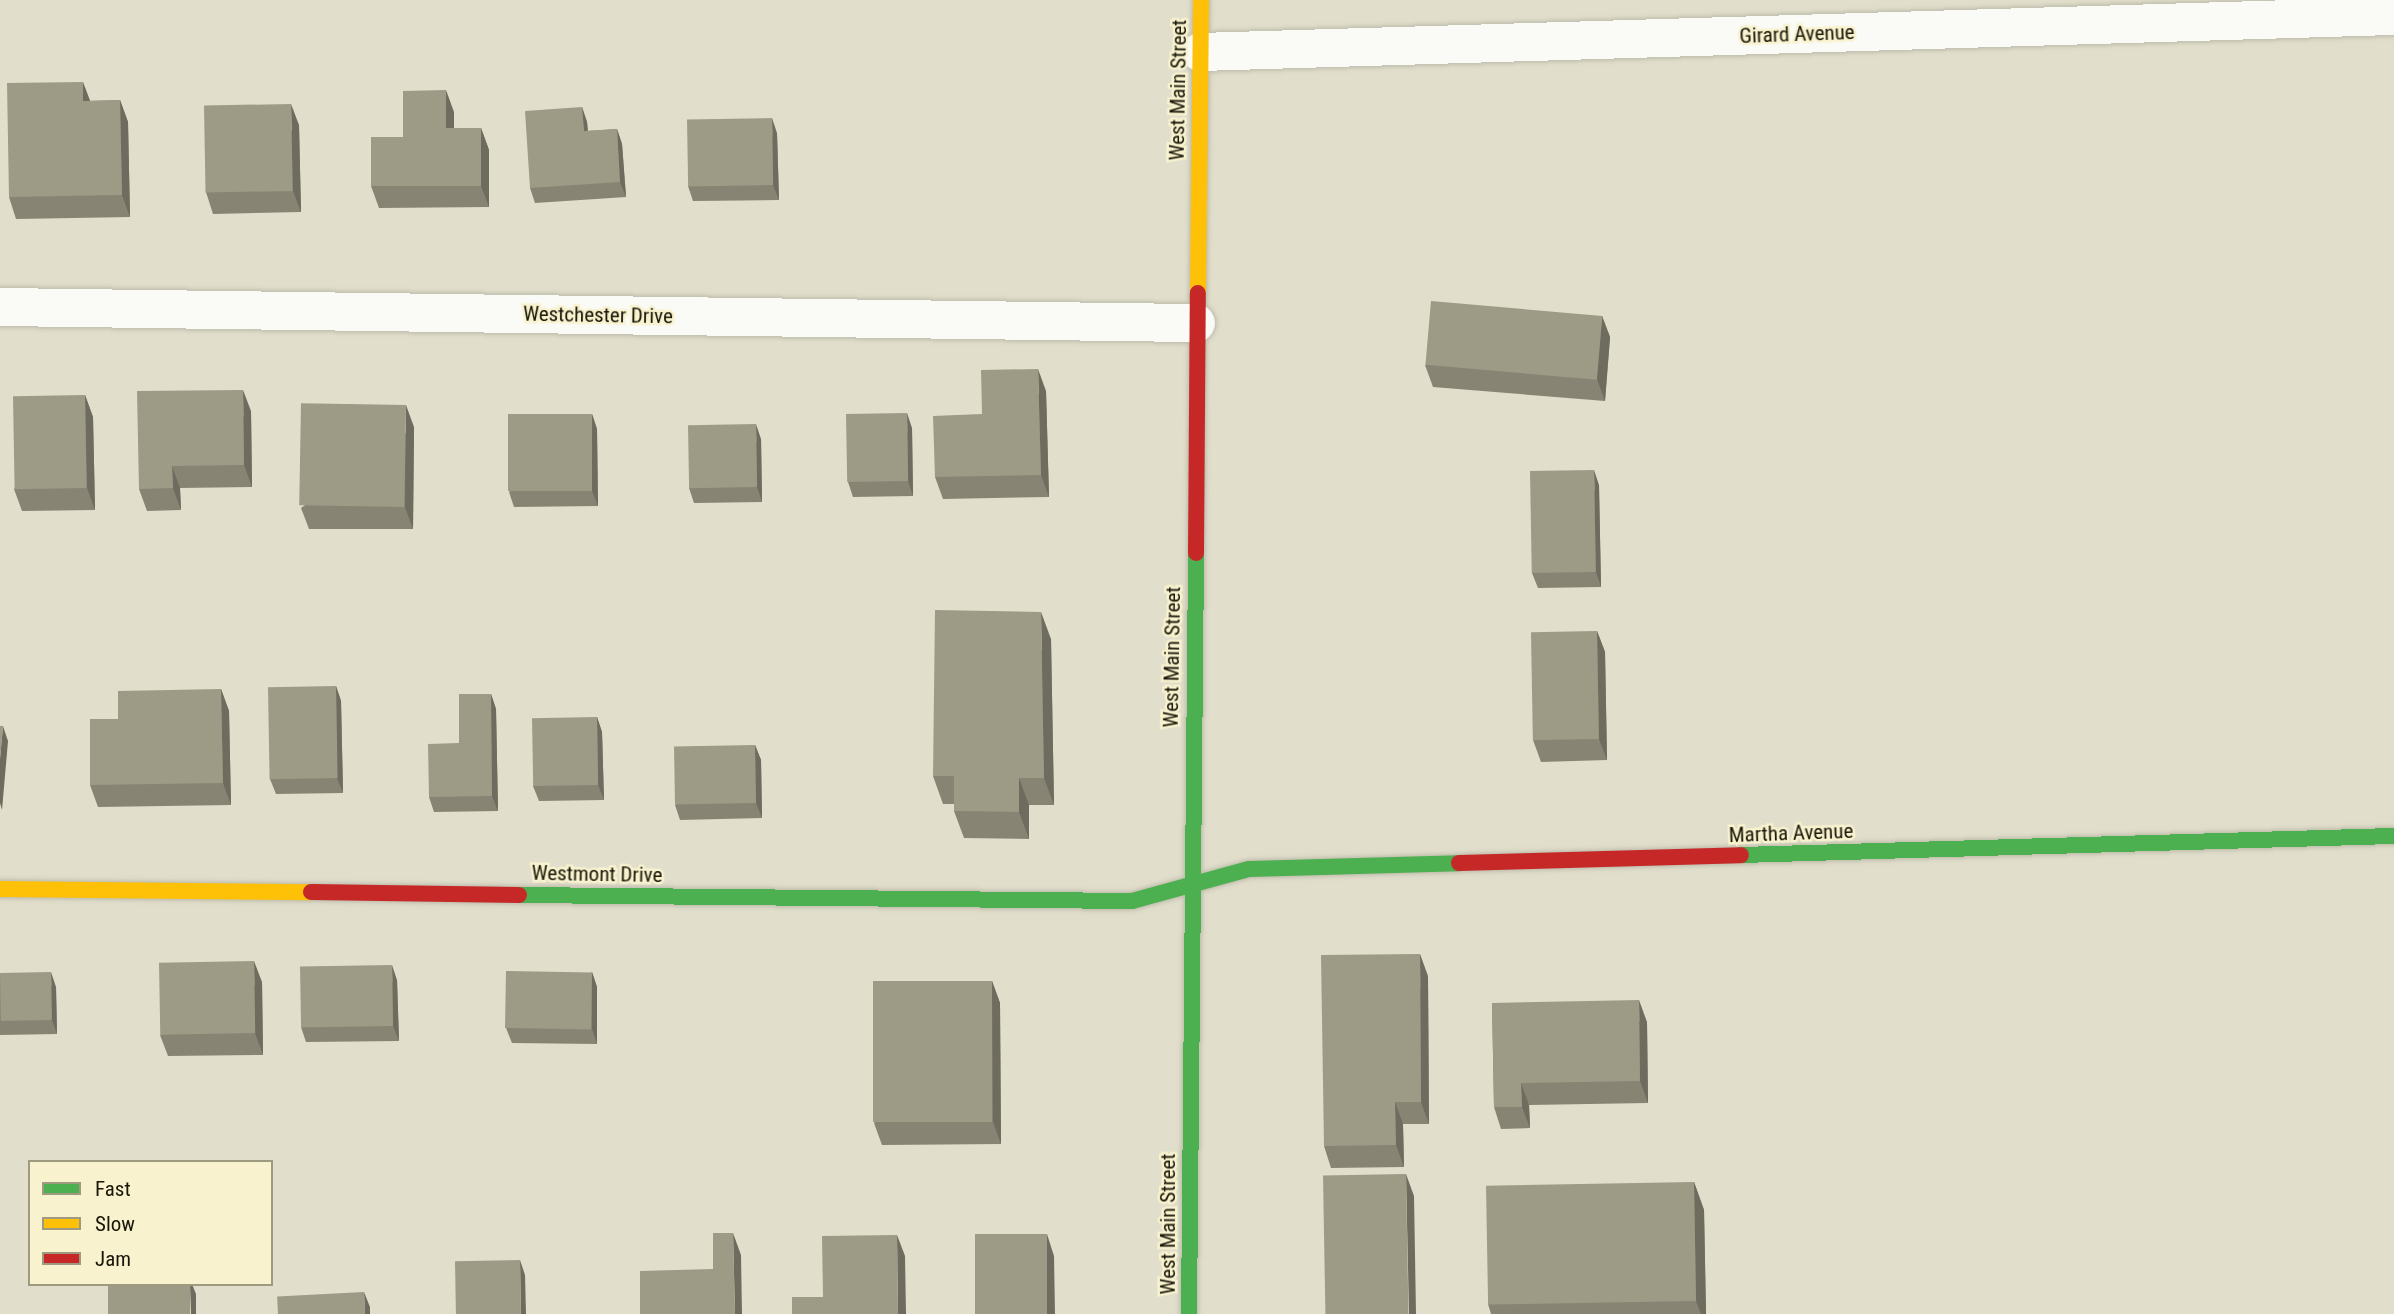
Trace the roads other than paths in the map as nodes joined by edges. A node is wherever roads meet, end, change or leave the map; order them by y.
1 (1200, 0) edge
2 (2394, 16) edge
3 (1200, 52) junction
4 (0, 307) edge
5 (1196, 323) junction
6 (2394, 836) edge
7 (1191, 885) junction
8 (0, 889) edge
9 (1189, 1314) edge

1 - 3 street, West Main Street
2 - 3 street, Girard Avenue
3 - 5 street, West Main Street
4 - 5 street, Westchester Drive
5 - 7 street, West Main Street
6 - 7 street, Martha Avenue
7 - 8 street, Westmont Drive
7 - 9 street, West Main Street

